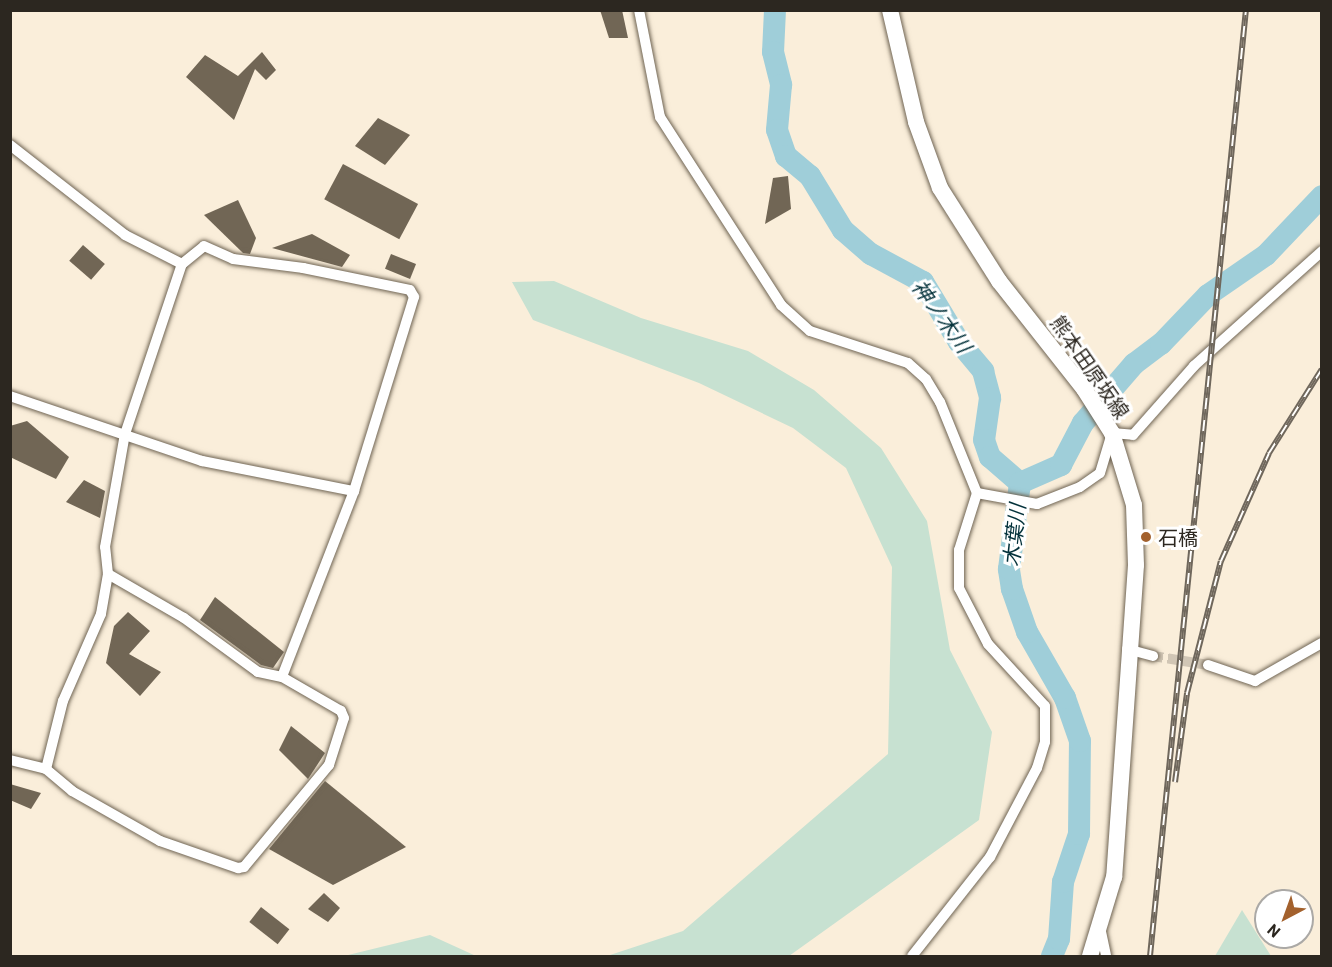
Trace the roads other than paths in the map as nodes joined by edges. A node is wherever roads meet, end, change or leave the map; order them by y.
1 (639, 10) edge
2 (890, 10) edge
3 (10, 145) edge
4 (1322, 251) edge
5 (182, 264) junction
6 (10, 396) edge
7 (1108, 427) junction
8 (125, 434) junction
9 (354, 491) junction
10 (977, 493) junction
11 (108, 574) junction
12 (1322, 643) edge
13 (1126, 650) junction
14 (1153, 656) tunnel mouth
15 (1208, 665) tunnel mouth
16 (282, 677) junction
17 (10, 760) edge
18 (46, 770) junction
19 (1100, 927) junction
20 (912, 957) edge
21 (1090, 957) edge
22 (1106, 957) edge

1 - 10 street
2 - 7 main road, 熊本田原坂線
3 - 5 street
4 - 7 street
5 - 8 street
5 - 9 street
6 - 8 street
7 - 10 street
7 - 13 main road, 熊本田原坂線
8 - 9 street
8 - 11 street
9 - 16 street
10 - 20 street
11 - 16 street
11 - 18 street
12 - 15 street
13 - 14 street
13 - 19 main road, 熊本田原坂線
16 - 18 street
17 - 18 street
19 - 21 main road, 熊本田原坂線
19 - 22 street

